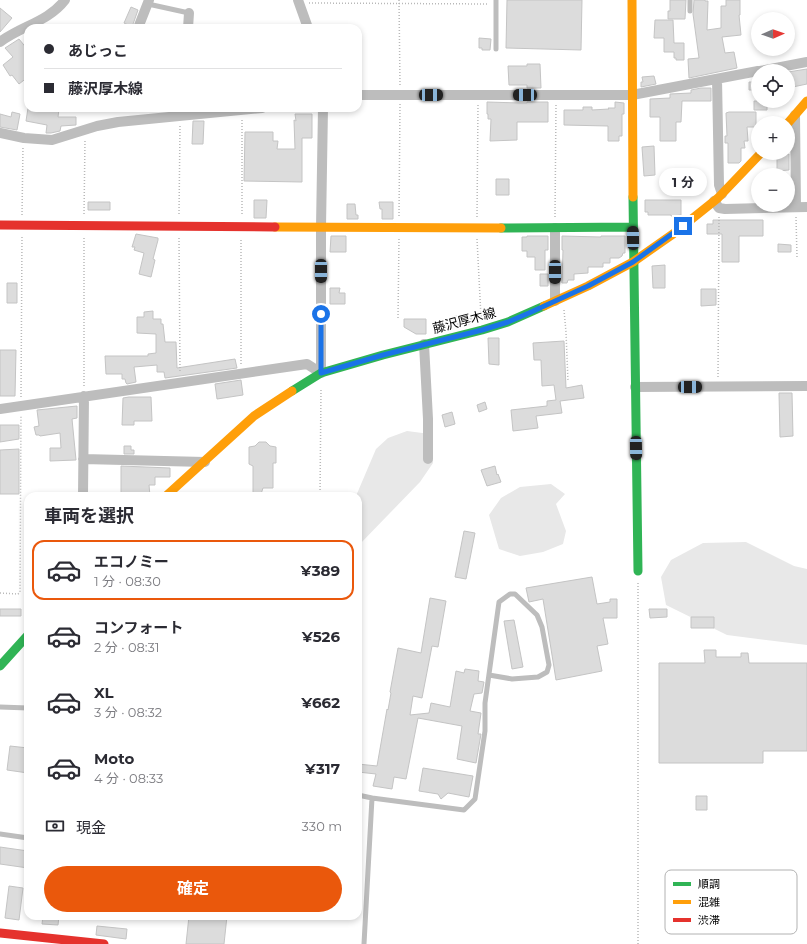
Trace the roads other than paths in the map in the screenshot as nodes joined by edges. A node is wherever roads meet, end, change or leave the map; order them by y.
1 (65, 0) edge
2 (632, 0) edge
3 (690, 0) edge
4 (146, 1) edge
5 (299, 2) edge
6 (496, 2) edge
7 (690, 11) dead end
8 (189, 13) joint
9 (35, 24) edge
10 (139, 24) edge
11 (188, 24) edge
12 (307, 24) edge
13 (24, 30) edge
14 (0, 42) edge
15 (496, 49) dead end
16 (807, 62) edge
17 (795, 64) edge
18 (751, 73) edge
19 (717, 79) junction
20 (362, 95) edge
21 (632, 95) junction
22 (807, 101) edge
23 (155, 112) edge
24 (180, 112) edge
25 (323, 112) edge
26 (795, 115) joint
27 (154, 119) junction
28 (0, 133) edge
29 (754, 160) edge
30 (722, 194) junction
31 (716, 205) junction
32 (796, 207) junction
33 (807, 207) edge
34 (0, 225) edge
35 (321, 227) junction
36 (633, 227) junction
37 (555, 228) junction
38 (633, 262) junction
39 (558, 299) junction
40 (424, 344) junction
41 (321, 373) junction
42 (807, 386) edge
43 (635, 387) junction
44 (84, 396) junction
45 (0, 409) edge
46 (84, 459) junction
47 (428, 459) dead end
48 (205, 462) junction
49 (83, 492) edge
50 (171, 492) edge
51 (638, 571) road end
52 (24, 639) edge
53 (0, 666) edge
54 (489, 675) junction
55 (0, 707) edge
56 (24, 708) edge
57 (362, 796) edge
58 (372, 798) junction
59 (0, 834) edge
60 (24, 837) edge
61 (0, 932) edge
62 (104, 944) edge
63 (364, 944) edge

1 - 9 street
2 - 21 street
3 - 7 lane
4 - 8 lane
4 - 10 street
5 - 12 street
6 - 15 lane
8 - 11 street
13 - 14 street
16 - 17 street
18 - 19 street
19 - 21 street
19 - 30 street
20 - 21 street
21 - 36 street
22 - 26 street
23 - 27 street
24 - 27 street
25 - 35 street
26 - 32 street
27 - 28 street
29 - 30 street, 藤沢厚木線
30 - 31 street, 藤沢厚木線
31 - 32 street
31 - 38 street, 藤沢厚木線
32 - 33 street
34 - 35 street
35 - 37 street
35 - 41 street
36 - 37 street
36 - 38 street
37 - 39 street
38 - 39 street, 藤沢厚木線
38 - 43 street
39 - 40 street, 藤沢厚木線
40 - 41 street, 藤沢厚木線
40 - 47 street
41 - 44 street
41 - 48 street, 藤沢厚木線
42 - 43 street
43 - 51 street
44 - 45 street
44 - 46 street
46 - 48 street
46 - 49 street
48 - 50 street, 藤沢厚木線
52 - 53 street
54 - 54 lane
54 - 58 lane
55 - 56 lane
57 - 58 lane
58 - 63 lane
59 - 60 lane
61 - 62 street

